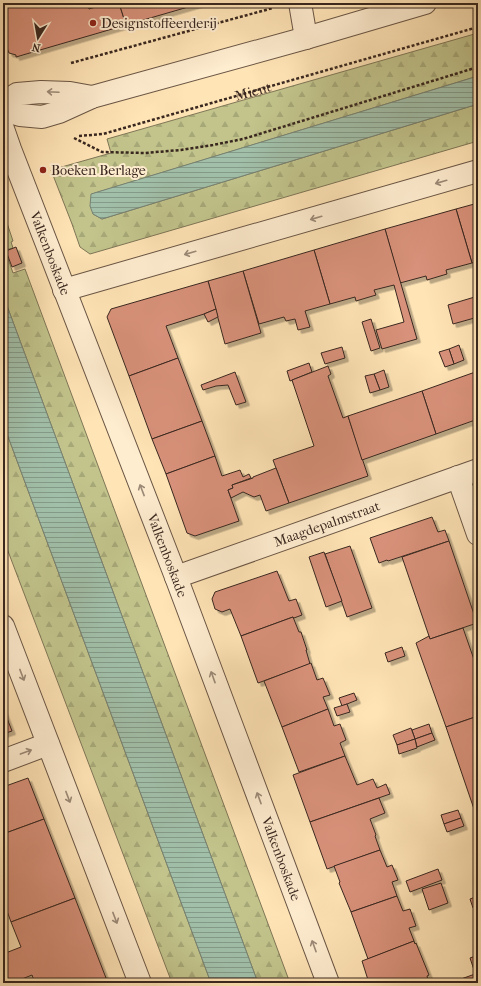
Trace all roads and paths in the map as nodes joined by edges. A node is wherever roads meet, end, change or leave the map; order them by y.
1 (300, 3) edge
2 (425, 3) edge
3 (276, 7) dead end
4 (478, 27) edge
5 (306, 38) junction
6 (64, 65) dead end
7 (478, 67) edge
8 (92, 97) junction
9 (3, 103) edge
10 (3, 110) edge
11 (3, 129) edge
12 (478, 171) edge
13 (64, 290) junction
14 (468, 474) edge
15 (478, 534) edge
16 (176, 577) junction
17 (3, 626) edge
18 (48, 744) junction
19 (3, 761) edge
20 (140, 983) edge
21 (328, 983) edge

1 - 5 street
2 - 5 street
3 - 6 path
4 - 7 path, Mient
5 - 8 street
8 -> 9 street
8 - 10 street
11 - 13 street, Valkenboskade
12 -> 13 street
16 -> 13 street, Valkenboskade
14 - 15 street
14 - 16 street, Maagdepalmstraat
21 -> 16 street, Valkenboskade
17 -> 18 street
19 -> 18 street
18 -> 20 street

